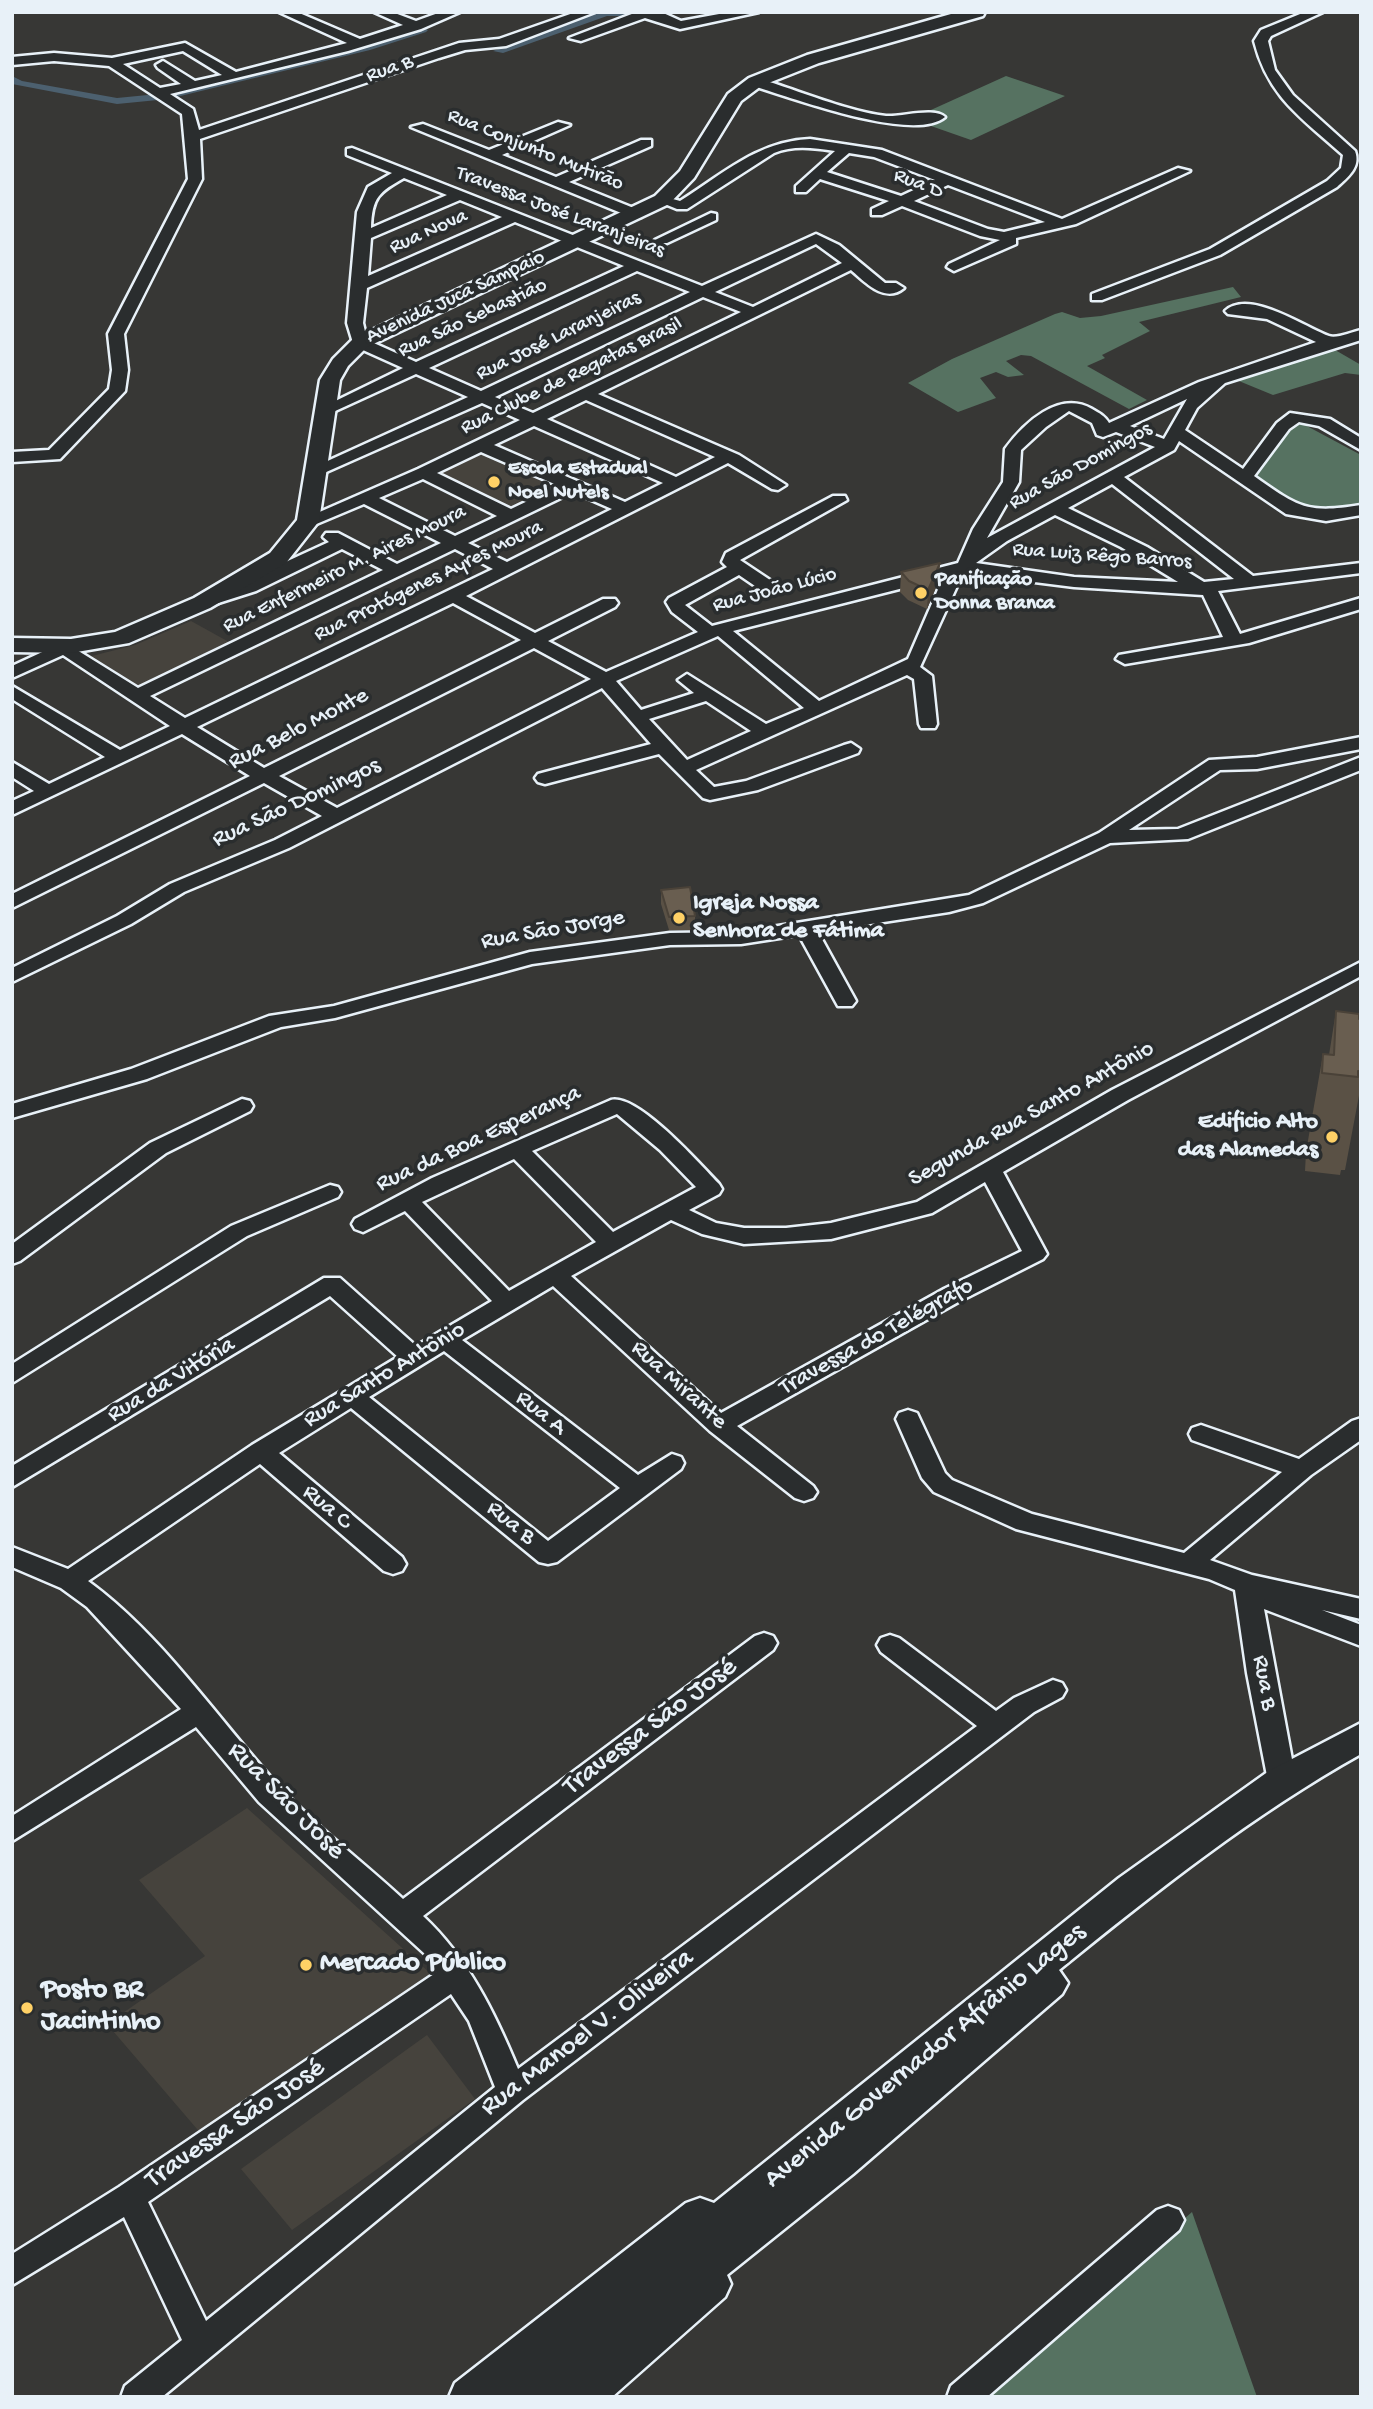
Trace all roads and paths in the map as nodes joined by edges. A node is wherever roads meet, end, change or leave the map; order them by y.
1 (285, 12) edge
2 (380, 12) edge
3 (454, 12) edge
4 (589, 12) edge
5 (753, 12) edge
6 (977, 12) edge
7 (1317, 12) edge
8 (421, 24) junction
9 (576, 38) dead end
10 (359, 43) junction
11 (488, 45) junction
12 (12, 61) edge
13 (112, 62) junction
14 (163, 65) dead end
15 (233, 76) junction
16 (755, 82) junction
17 (192, 85) junction
18 (159, 94) junction
19 (938, 117) dead end
20 (563, 125) dead end
21 (418, 127) dead end
22 (193, 137) junction
23 (646, 143) dead end
24 (847, 147) junction
25 (352, 152) dead end
26 (488, 156) junction
27 (1182, 171) dead end
28 (402, 173) junction
29 (817, 174) junction
30 (948, 180) junction
31 (557, 182) junction
32 (801, 189) dead end
33 (457, 195) junction
34 (662, 200) junction
35 (900, 201) junction
36 (682, 206) junction
37 (877, 212) dead end
38 (636, 214) junction
39 (514, 217) junction
40 (1062, 224) junction
41 (365, 236) junction
42 (1004, 236) junction
43 (662, 240) dead end
44 (578, 241) junction
45 (852, 264) junction
46 (637, 265) junction
47 (954, 267) dead end
48 (359, 285) junction
49 (889, 288) dead end
50 (703, 291) junction
51 (1097, 297) dead end
52 (1233, 311) dead end
53 (752, 312) junction
54 (1361, 335) edge
55 (360, 342) junction
56 (1328, 343) junction
57 (419, 369) junction
58 (1219, 380) junction
59 (585, 394) junction
60 (484, 396) junction
61 (327, 410) junction
62 (533, 419) junction
63 (1110, 429) junction
64 (1176, 431) junction
65 (1361, 445) edge
66 (482, 446) junction
67 (1168, 447) junction
68 (12, 457) edge
69 (728, 457) junction
70 (318, 469) junction
71 (424, 473) junction
72 (1245, 477) junction
73 (1115, 478) junction
74 (677, 483) junction
75 (778, 485) dead end
76 (573, 486) junction
77 (368, 499) junction
78 (839, 500) dead end
79 (626, 509) junction
80 (1056, 509) junction
81 (1361, 510) edge
82 (511, 516) junction
83 (307, 523) junction
84 (343, 542) junction
85 (453, 543) junction
86 (964, 565) junction
87 (739, 568) junction
88 (1361, 568) edge
89 (506, 569) junction
90 (397, 571) junction
91 (1248, 581) junction
92 (764, 584) dead end
93 (1202, 588) junction
94 (453, 596) junction
95 (202, 603) junction
96 (609, 603) dead end
97 (1361, 603) edge
98 (715, 630) junction
99 (534, 638) junction
100 (1234, 641) junction
101 (12, 645) edge
102 (65, 647) junction
103 (1125, 659) dead end
104 (908, 668) junction
105 (12, 673) edge
106 (605, 680) junction
107 (687, 680) dead end
108 (12, 691) edge
109 (137, 695) junction
110 (706, 695) junction
111 (816, 708) junction
112 (638, 717) junction
113 (928, 724) dead end
114 (186, 726) junction
115 (765, 733) junction
116 (1361, 743) edge
117 (663, 747) junction
118 (851, 749) dead end
119 (120, 758) junction
120 (1361, 763) edge
121 (12, 768) edge
122 (684, 768) junction
123 (263, 776) junction
124 (545, 778) dead end
125 (49, 792) junction
126 (12, 809) edge
127 (336, 816) junction
128 (1106, 837) junction
129 (12, 902) edge
130 (805, 927) junction
131 (1361, 968) edge
132 (12, 976) edge
133 (845, 1001) dead end
134 (242, 1106) dead end
135 (12, 1111) edge
136 (517, 1149) junction
137 (990, 1170) junction
138 (711, 1189) joint
139 (330, 1192) dead end
140 (408, 1201) junction
141 (670, 1210) junction
142 (363, 1224) dead end
143 (610, 1242) junction
144 (12, 1256) edge
145 (555, 1275) junction
146 (506, 1302) junction
147 (444, 1339) junction
148 (414, 1358) junction
149 (12, 1375) edge
150 (352, 1396) junction
151 (908, 1419) dead end
152 (719, 1424) junction
153 (1361, 1427) edge
154 (1201, 1434) dead end
155 (261, 1451) junction
156 (672, 1464) dead end
157 (1301, 1469) junction
158 (12, 1478) edge
159 (636, 1488) junction
160 (804, 1492) dead end
161 (12, 1556) edge
162 (393, 1564) dead end
163 (1187, 1565) junction
164 (70, 1581) junction
165 (1247, 1584) junction
166 (1361, 1609) edge
167 (1361, 1636) edge
168 (764, 1643) dead end
169 (890, 1646) dead end
170 (1053, 1689) dead end
171 (198, 1712) junction
172 (996, 1726) junction
173 (1361, 1737) edge
174 (1361, 1759) edge
175 (1282, 1781) junction
176 (12, 1830) edge
177 (404, 1914) junction
178 (455, 1975) junction
179 (512, 2091) junction
180 (834, 2150) junction
181 (130, 2197) junction
182 (1168, 2220) dead end
183 (12, 2270) edge
184 (201, 2346) junction
185 (137, 2397) edge
186 (470, 2397) edge
187 (506, 2397) edge
188 (542, 2397) edge
189 (581, 2397) edge
190 (963, 2397) edge

1 - 10 street
2 - 8 street
3 - 8 street
4 - 11 street, Rua B
5 - 9 street
6 - 16 main road, Avenida Juca Sampaio
7 - 51 street
8 - 10 street
8 - 11 street
10 - 15 street
11 - 22 street, Rua B
12 - 13 street
13 - 15 street
13 - 18 street
14 - 17 street
15 - 17 street
16 - 19 street
16 - 34 main road, Avenida Juca Sampaio
17 - 18 street
18 - 22 street
20 - 26 street
21 - 26 street, Rua Conjunto Mutirão
22 - 68 street
23 - 31 street
24 - 29 street
24 - 30 street
24 - 36 street
25 - 28 street, Travessa José Laranjeiras
26 - 31 street, Rua Conjunto Mutirão
27 - 40 street
28 - 33 street, Travessa José Laranjeiras
28 - 41 street
29 - 32 street
29 - 35 street, Rua D
30 - 35 street
30 - 40 street
31 - 38 street, Rua Conjunto Mutirão
33 - 39 street, Travessa José Laranjeiras
33 - 41 street
34 - 36 street
34 - 38 main road, Avenida Juca Sampaio
35 - 37 street
35 - 42 street, Rua D
36 - 43 street
38 - 44 main road, Avenida Juca Sampaio
39 - 44 street, Travessa José Laranjeiras
39 - 48 street, Rua Nova
40 - 42 street
41 - 48 street
42 - 47 street
44 - 46 street, Travessa José Laranjeiras
44 - 55 main road, Avenida Juca Sampaio
45 - 49 street
45 - 50 street, Rua José Laranjeiras
45 - 53 street, Rua Clube de Regatas Brasil
46 - 50 street, Travessa José Laranjeiras
46 - 57 street, Rua São Sebastião
48 - 55 street
50 - 53 street, Travessa José Laranjeiras
50 - 60 street, Rua José Laranjeiras
52 - 56 street
53 - 59 street, Rua Clube de Regatas Brasil
54 - 56 street, Rua São Domingos
55 - 57 street
55 - 61 main road, Avenida Juca Sampaio
56 - 58 street, Rua São Domingos
57 - 60 street
57 - 61 street, Rua São Sebastião
58 - 63 street
58 - 64 street, Rua São Domingos
59 - 62 street, Rua Clube de Regatas Brasil
59 - 69 street
60 - 62 street
60 - 70 street, Rua José Laranjeiras
61 - 70 main road, Avenida Juca Sampaio
62 - 66 street, Rua Clube de Regatas Brasil
62 - 74 street
63 - 67 street
63 - 86 street
64 - 67 street, Rua São Domingos
64 - 72 street
65 - 72 street
66 - 71 street, Rua Clube de Regatas Brasil
66 - 76 street
67 - 73 street, Rua São Domingos
69 - 74 street, Rua Protógenes Ayres Moura
69 - 75 street
70 - 83 main road, Avenida Juca Sampaio
71 - 77 street, Rua Clube de Regatas Brasil
71 - 82 street
72 - 81 street
73 - 80 street, Rua São Domingos
73 - 91 street
74 - 79 street, Rua Protógenes Ayres Moura
76 - 79 street
76 - 82 street, Rua Enfermeiro M. Aires Moura
77 - 83 street, Rua Clube de Regatas Brasil
77 - 85 street
78 - 87 street
79 - 89 street, Rua Protógenes Ayres Moura
80 - 86 street, Rua São Domingos
80 - 93 street
82 - 85 street, Rua Enfermeiro M. Aires Moura
83 - 84 street
83 - 95 main road, Avenida Juca Sampaio
84 - 90 street
84 - 95 street
85 - 89 street
85 - 90 street, Rua Enfermeiro M. Aires Moura
86 - 93 street, Rua Luiz Rêgo Barros
86 - 98 street, Rua João Lúcio
86 - 104 street
87 - 92 street
87 - 98 street
88 - 91 street, Rua Luiz Rêgo Barros
89 - 94 street, Rua Protógenes Ayres Moura
90 - 109 street, Rua Enfermeiro M. Aires Moura
91 - 93 street, Rua Luiz Rêgo Barros
93 - 100 street
94 - 99 street
94 - 114 street, Rua Protógenes Ayres Moura
95 - 102 main road, Avenida Juca Sampaio
96 - 99 street, Rua Belo Monte
97 - 100 street
98 - 106 street, Rua João Lúcio
98 - 111 street
99 - 106 street
99 - 123 street, Rua Belo Monte
100 - 103 street
101 - 102 main road, Avenida Juca Sampaio
102 - 105 street
102 - 109 street
104 - 111 street
104 - 113 street
106 - 112 street
106 - 127 street, Rua São Domingos
107 - 110 street
108 - 119 street
109 - 114 street
110 - 112 street
110 - 115 street
111 - 115 street
112 - 117 street
114 - 119 street, Rua Protógenes Ayres Moura
114 - 123 street
115 - 122 street
116 - 128 street, Rua São Jorge
117 - 122 street
117 - 124 street
118 - 122 street
119 - 125 street, Rua Protógenes Ayres Moura
120 - 128 street
121 - 125 street
123 - 127 street
123 - 129 street, Rua Belo Monte
125 - 126 street, Rua Protógenes Ayres Moura
127 - 132 street, Rua São Domingos
128 - 130 street, Rua São Jorge
130 - 133 street
130 - 135 street, Rua São Jorge
131 - 137 street, Segunda Rua Santo Antônio
134 - 144 street
136 - 138 street, Rua da Boa Esperança
136 - 140 street, Rua da Boa Esperança
136 - 143 street
137 - 141 street, Segunda Rua Santo Antônio
137 - 152 street, Travessa do Telégrafo
138 - 141 street, Rua Santo Antônio
139 - 149 street
140 - 142 street, Rua da Boa Esperança
140 - 146 street
141 - 143 street, Rua Santo Antônio
143 - 145 street, Rua Santo Antônio
145 - 146 street, Rua Santo Antônio
145 - 152 street, Rua Mirante
146 - 147 street, Rua Santo Antônio
147 - 148 street, Rua Santo Antônio
147 - 159 street, Rua A
148 - 150 street, Rua Santo Antônio
148 - 158 street, Rua da Vitória
150 - 155 street, Rua Santo Antônio
150 - 159 street, Rua B
151 - 163 street
152 - 160 street, Rua Mirante
153 - 157 street
154 - 157 street
155 - 162 street, Rua C
155 - 164 street, Rua Santo Antônio
156 - 159 street, Rua B
157 - 163 street
161 - 164 street, Rua São José
163 - 165 street
164 - 171 street, Rua São José
165 - 166 street
165 - 167 street
165 - 175 street, Rua B
168 - 177 street, Travessa São José
169 - 172 street
170 - 172 street, Rua Manoel V. Oliveira
171 - 176 street
171 - 177 street, Rua São José
172 - 179 street, Rua Manoel V. Oliveira
173 - 175 main road, Avenida Governador Afrânio Lages
174 - 180 main road, Avenida Governador Afrânio Lages
175 - 180 main road, Avenida Governador Afrânio Lages
177 - 178 street, Rua São José
178 - 179 street, Rua São José
178 - 181 street, Travessa São José
179 - 184 street, Rua Manoel V. Oliveira
180 - 186 main road
180 - 187 main road, Avenida Governador Afrânio Lages
180 - 188 main road, Avenida Governador Afrânio Lages
180 - 189 main road
181 - 183 street, Travessa São José
181 - 184 street
182 - 190 street
184 - 185 street, Rua Manoel V. Oliveira

